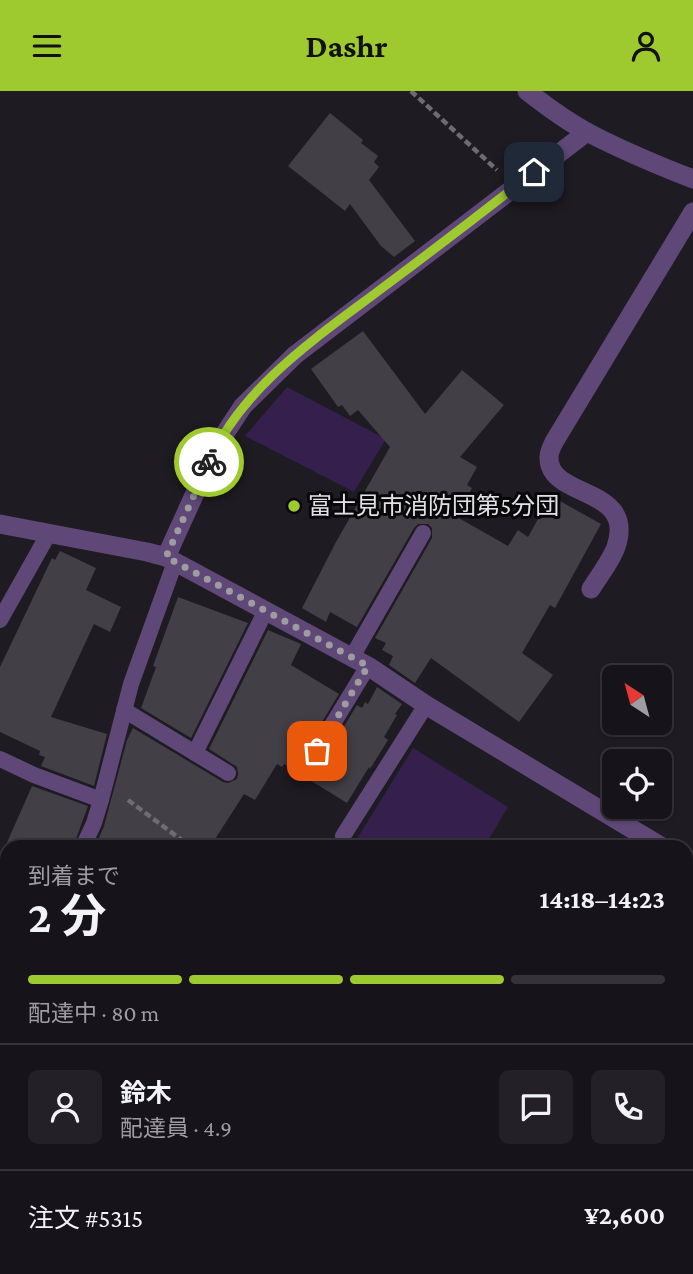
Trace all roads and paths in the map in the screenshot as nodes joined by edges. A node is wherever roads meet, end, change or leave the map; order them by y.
1 (411, 91) edge
2 (527, 91) edge
3 (587, 132) junction
4 (693, 179) edge
5 (515, 187) junction
6 (693, 212) edge
7 (0, 524) edge
8 (49, 533) junction
9 (423, 533) dead end
10 (171, 560) junction
11 (590, 589) dead end
12 (266, 610) junction
13 (0, 620) edge
14 (360, 661) junction
15 (426, 705) junction
16 (124, 710) junction
17 (317, 751) dead end
18 (195, 753) junction
19 (0, 759) edge
20 (228, 773) dead end
21 (105, 783) junction
22 (101, 800) junction
23 (342, 836) dead end
24 (86, 840) edge
25 (182, 840) edge
26 (650, 840) edge

1 - 5 path
2 - 3 street
3 - 4 street
3 - 5 street
5 - 10 street
6 - 11 street
7 - 8 street
8 - 10 street
8 - 13 lane
9 - 14 lane
10 - 12 street
10 - 16 lane
12 - 14 street
12 - 18 lane
14 - 15 street
14 - 17 lane
15 - 23 lane
15 - 26 street
16 - 18 lane
16 - 21 lane
18 - 20 lane
19 - 22 lane
21 - 22 lane
21 - 25 path
22 - 24 lane

